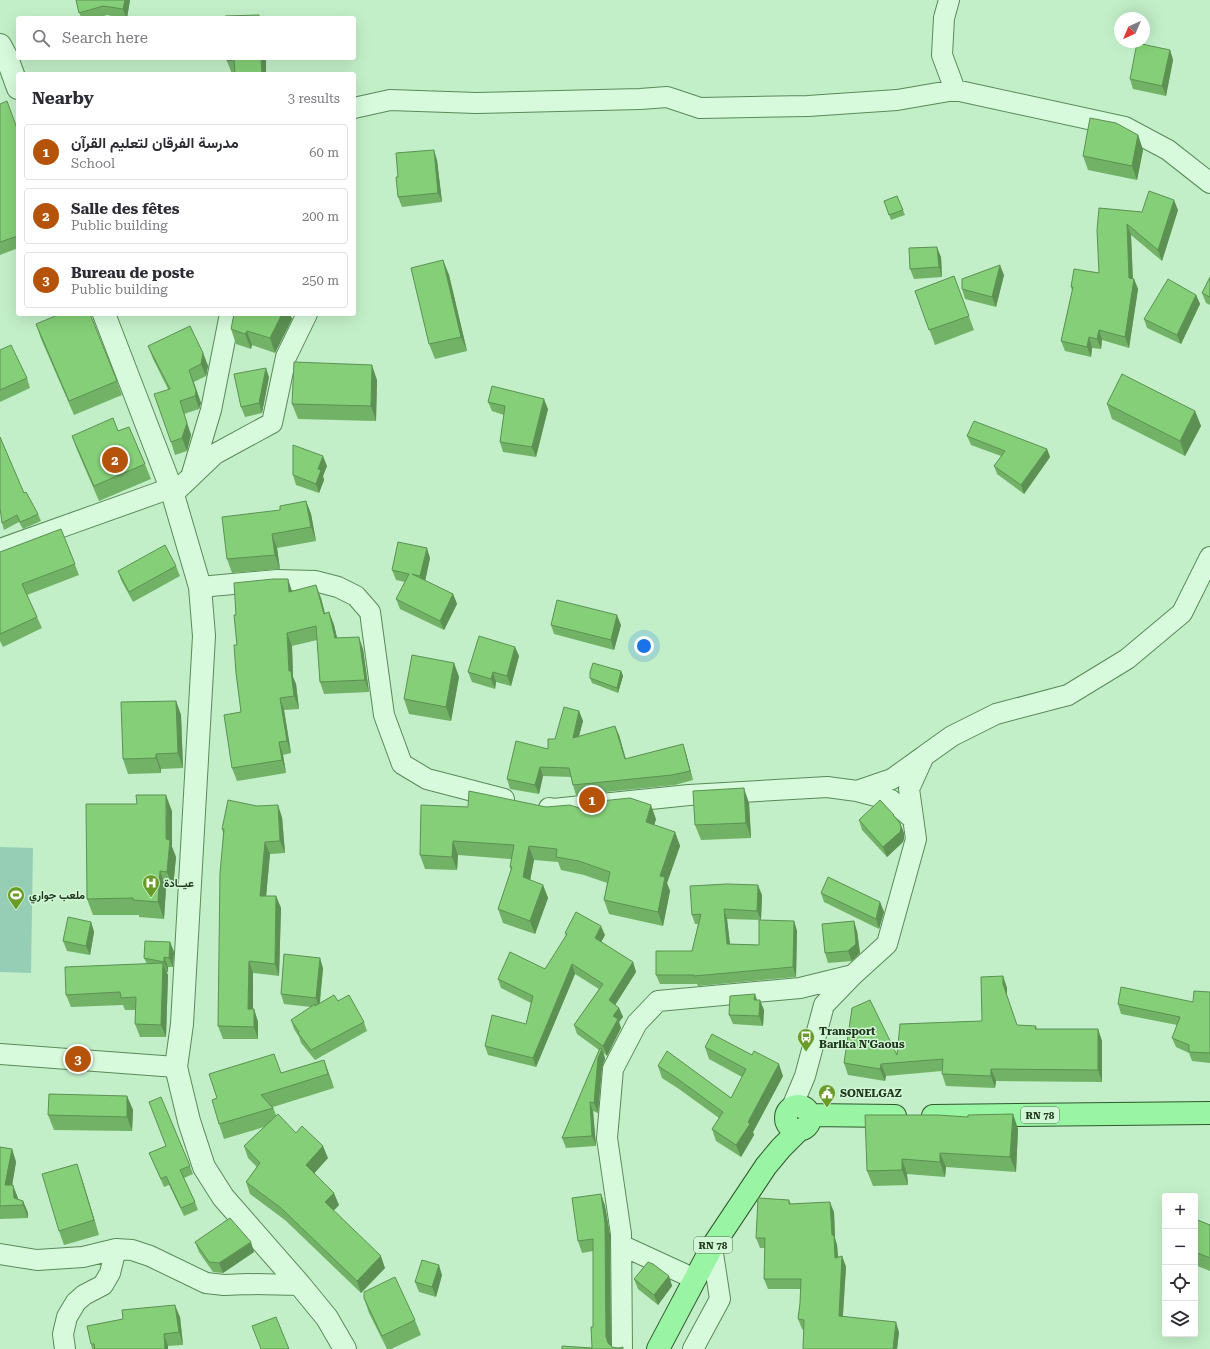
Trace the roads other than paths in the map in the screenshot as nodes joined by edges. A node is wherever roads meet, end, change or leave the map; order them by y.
1 (949, 0) edge
2 (0, 45) edge
3 (16, 83) edge
4 (955, 90) junction
5 (356, 108) edge
6 (1210, 183) edge
7 (105, 316) edge
8 (230, 316) edge
9 (306, 316) edge
10 (191, 477) junction
11 (172, 491) junction
12 (0, 549) edge
13 (1210, 557) edge
14 (200, 587) junction
15 (924, 756) junction
16 (857, 791) junction
17 (913, 819) junction
18 (853, 975) junction
19 (800, 988) junction
20 (824, 1005) junction
21 (0, 1054) edge
22 (176, 1067) junction
23 (1210, 1113) edge
24 (799, 1118) junction
25 (621, 1245) junction
26 (712, 1247) junction
27 (116, 1249) junction
28 (0, 1254) edge
29 (695, 1279) junction
30 (300, 1285) junction
31 (65, 1349) edge
32 (345, 1349) edge
33 (622, 1349) edge
34 (658, 1349) edge
35 (693, 1349) edge

1 - 4 street
2 - 3 street
4 - 5 street
4 - 6 street
7 - 11 street
8 - 10 street
9 - 10 street
10 - 11 street
11 - 12 street
11 - 14 street
13 - 15 street
14 - 16 street
14 - 22 street
15 - 16 street
15 - 17 street
16 - 17 street
17 - 18 street
18 - 19 street
18 - 20 street
19 - 20 street
19 - 25 street
20 - 24 street
21 - 22 street
22 - 30 street
23 - 24 main road, RN 78
24 - 26 main road, RN 78
25 - 29 street
25 - 33 street
26 - 29 main road, RN 78
26 - 35 street
27 - 28 street
27 - 30 street
27 - 31 street
29 - 34 main road, RN 78
30 - 32 street

